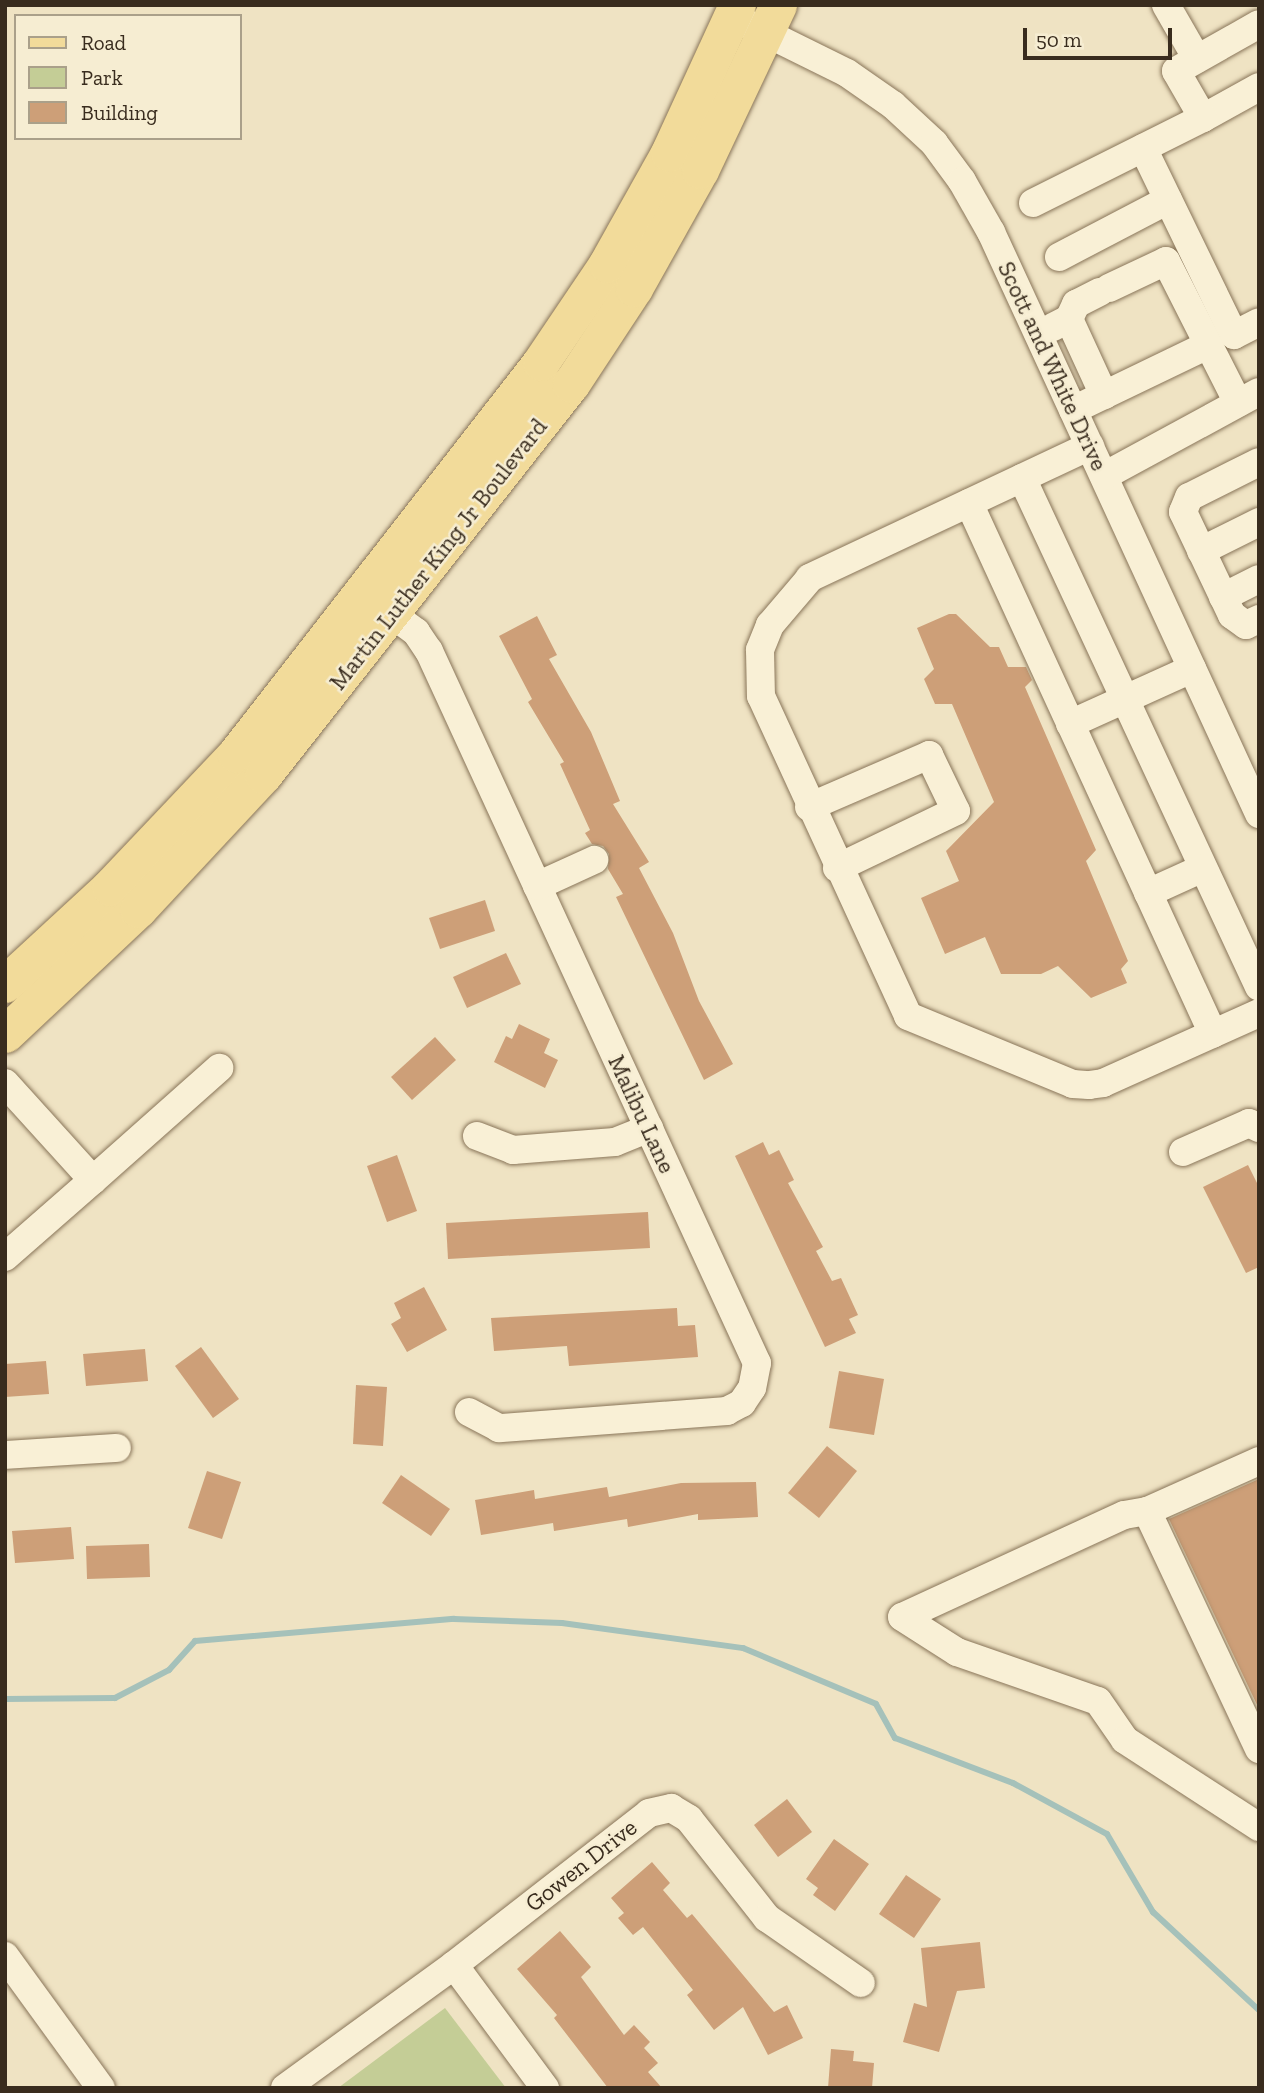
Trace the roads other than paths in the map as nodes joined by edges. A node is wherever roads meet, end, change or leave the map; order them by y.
1 (1166, 5) edge
2 (735, 12) edge
3 (774, 19) edge
4 (1259, 24) edge
5 (1197, 59) junction
6 (1259, 87) edge
7 (1203, 118) junction
8 (1143, 148) junction
9 (1168, 200) junction
10 (1033, 203) dead end
11 (1059, 257) dead end
12 (1069, 319) junction
13 (1259, 322) edge
14 (1038, 334) junction
15 (1208, 345) junction
16 (1087, 360) junction
17 (1056, 374) junction
18 (1104, 395) junction
19 (1249, 397) edge
20 (1073, 410) junction
21 (1090, 446) junction
22 (1259, 462) edge
23 (1104, 476) junction
24 (1022, 478) junction
25 (969, 503) junction
26 (1259, 522) edge
27 (1201, 551) junction
28 (1259, 579) edge
29 (1223, 597) junction
30 (378, 605) junction
31 (1259, 619) edge
32 (1192, 669) junction
33 (1125, 699) junction
34 (1070, 724) junction
35 (809, 807) junction
36 (1259, 814) edge
37 (594, 860) dead end
38 (837, 868) junction
39 (1203, 868) junction
40 (537, 886) junction
41 (1148, 893) junction
42 (5, 984) edge
43 (1259, 987) edge
44 (1259, 1013) edge
45 (5, 1034) edge
46 (1213, 1034) junction
47 (219, 1068) dead end
48 (5, 1083) edge
49 (649, 1128) junction
50 (1259, 1128) edge
51 (477, 1136) dead end
52 (1183, 1152) dead end
53 (93, 1180) junction
54 (5, 1257) edge
55 (469, 1412) dead end
56 (117, 1448) dead end
57 (5, 1455) edge
58 (1259, 1461) edge
59 (1147, 1511) junction
60 (1259, 1749) edge
61 (1259, 1826) edge
62 (5, 1956) edge
63 (454, 1965) junction
64 (861, 1983) dead end
65 (101, 2088) edge
66 (285, 2088) edge
67 (545, 2088) edge

1 - 5 street
2 - 3 street, Scott and White Drive
2 - 30 main road, Martin Luther King Jr Boulevard
3 - 14 street, Scott and White Drive
3 - 30 main road, Martin Luther King Jr Boulevard
4 - 5 street
5 - 7 street
6 - 7 street
7 - 8 street
8 - 9 street
8 - 10 street
9 - 11 street
9 - 13 street
12 - 14 street
12 - 15 street
12 - 16 street
14 - 17 street, Scott and White Drive
15 - 18 street
15 - 19 street
16 - 17 street
16 - 18 street
17 - 20 street, Scott and White Drive
18 - 20 street
19 - 23 street
20 - 21 street, Scott and White Drive
21 - 23 street, Scott and White Drive
21 - 24 street
22 - 27 street
23 - 32 street, Scott and White Drive
24 - 25 street
24 - 33 street
25 - 34 street
25 - 35 street
26 - 27 street
27 - 29 street
28 - 29 street
29 - 31 street
30 - 40 street, Malibu Lane
30 - 42 main road, Martin Luther King Jr Boulevard
30 - 45 main road, Martin Luther King Jr Boulevard
32 - 33 street
32 - 36 street, Scott and White Drive
33 - 34 street
33 - 39 street
34 - 41 street
35 - 38 street
35 - 38 street
37 - 40 street
38 - 46 street
39 - 41 street
39 - 43 street
40 - 49 street, Malibu Lane
41 - 46 street
44 - 46 street
47 - 53 street
48 - 53 street
49 - 51 street
49 - 55 street, Malibu Lane
50 - 52 street
53 - 54 street
56 - 57 street
58 - 59 street
59 - 60 street
59 - 61 street
62 - 65 street
63 - 64 street, Gowen Drive
63 - 66 street, Gowen Drive
63 - 67 street

